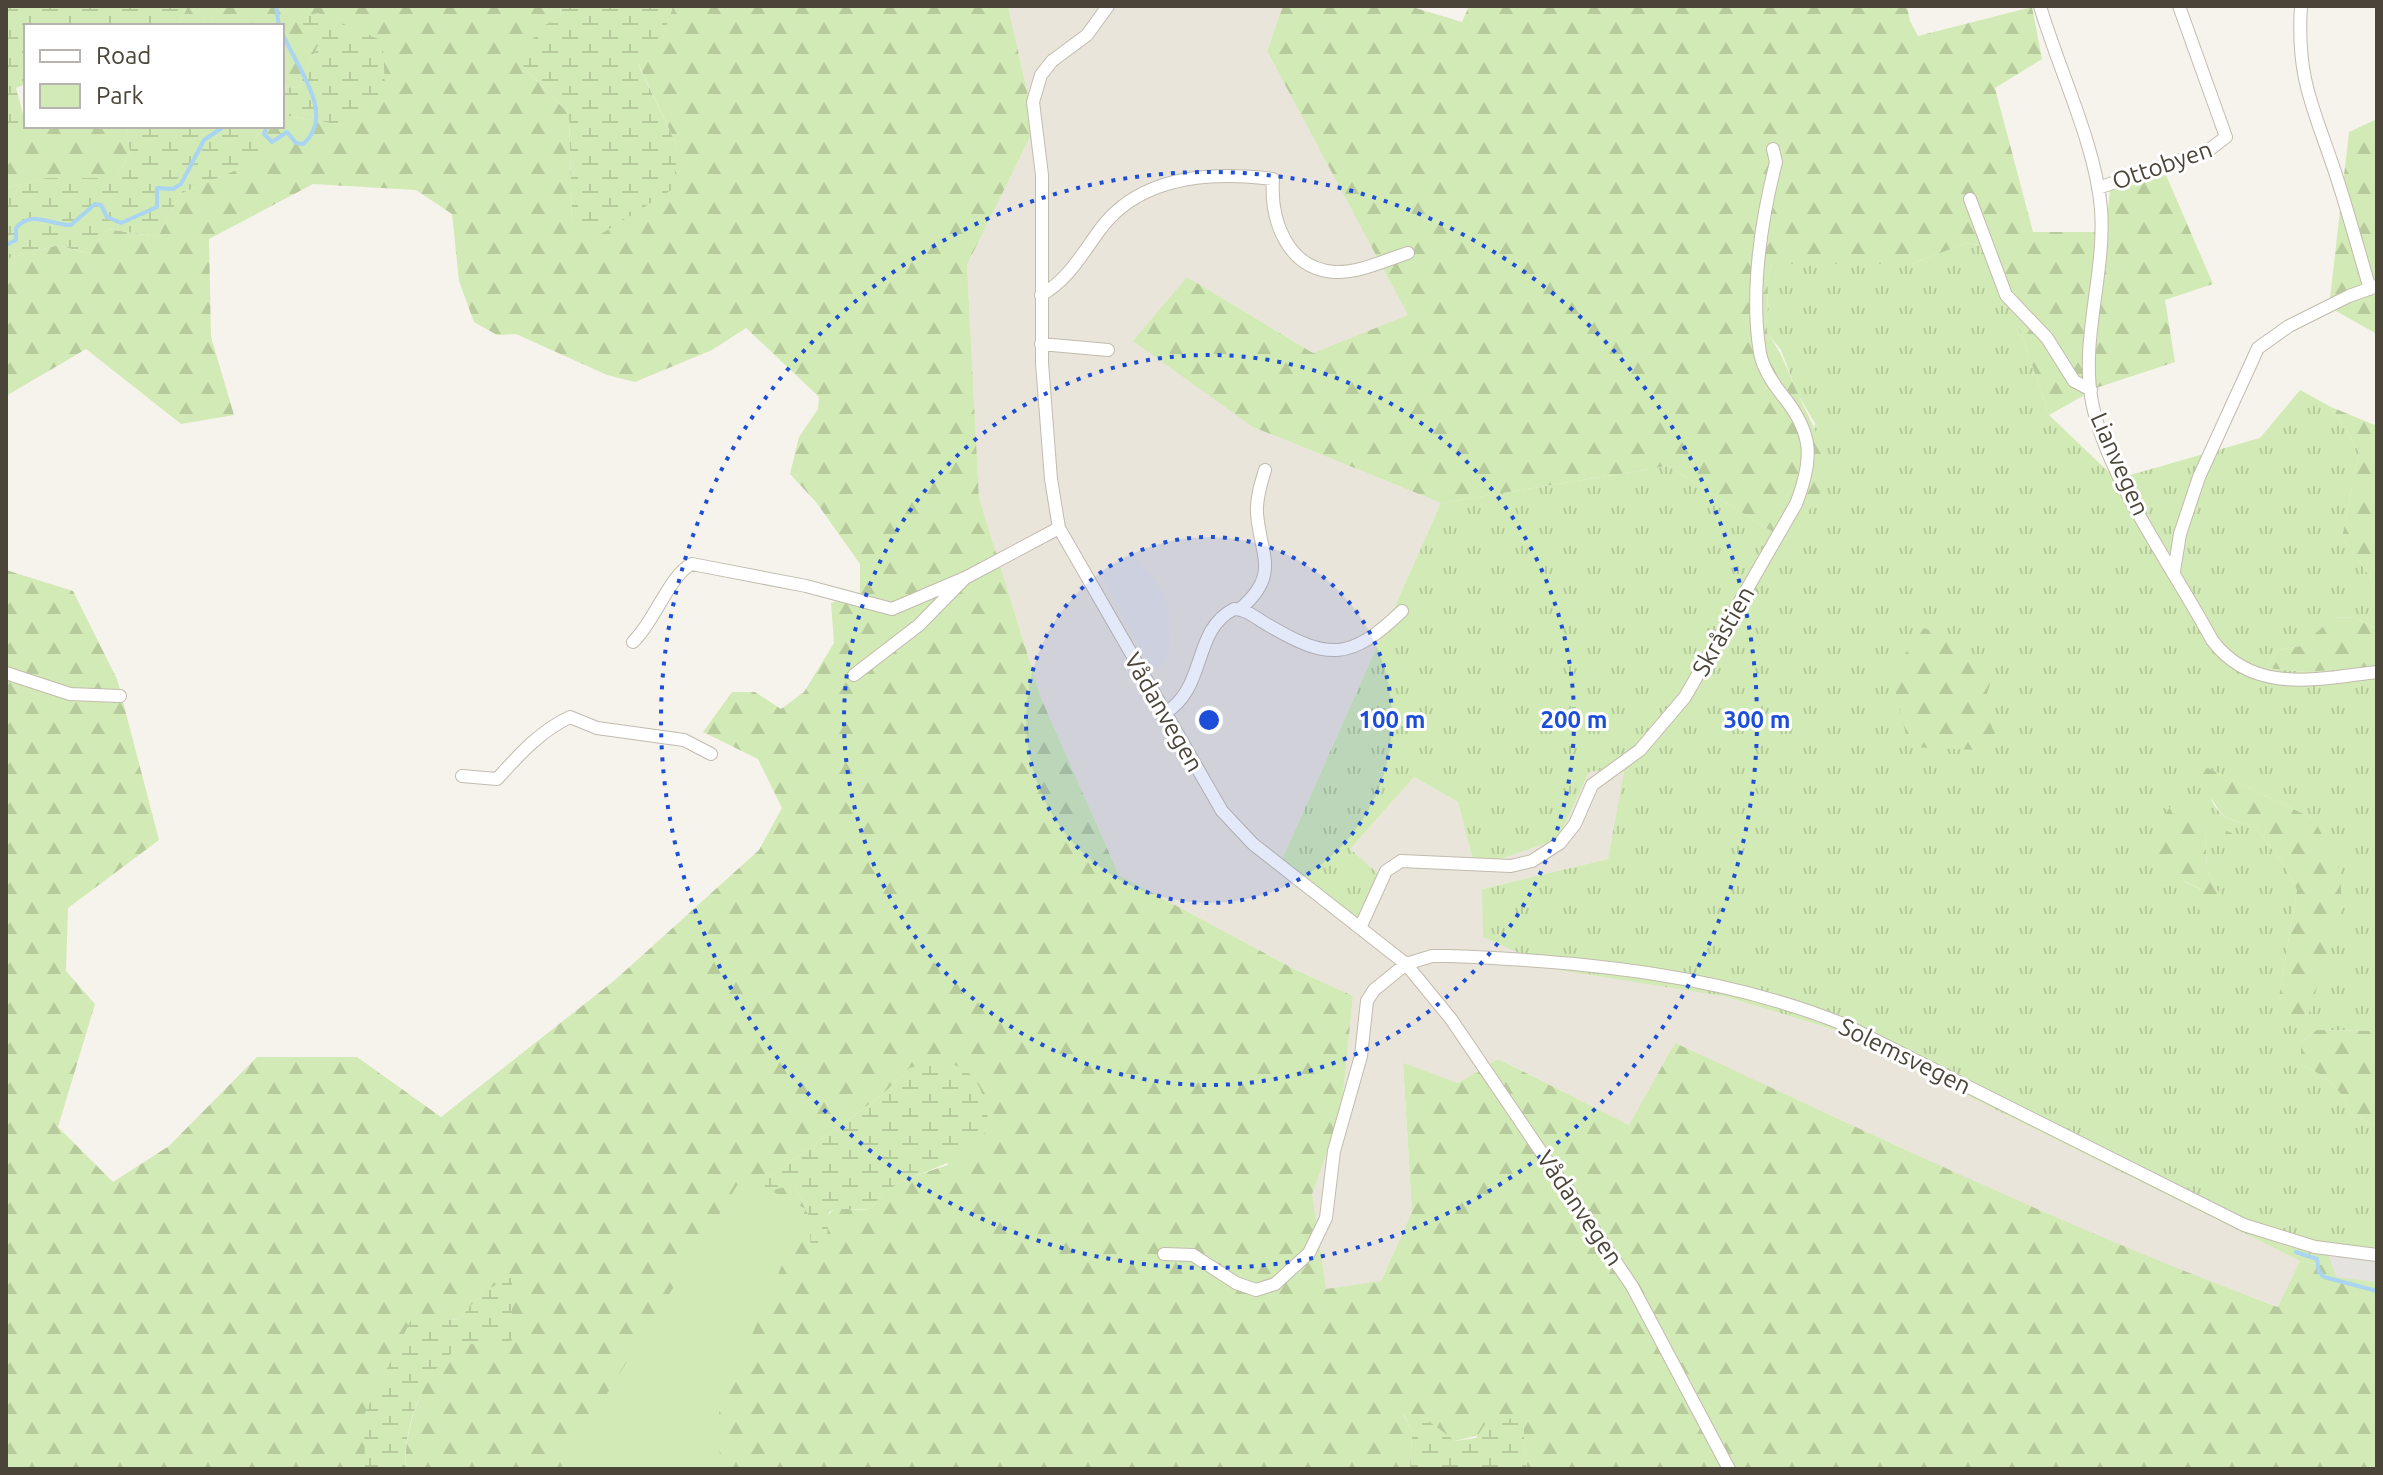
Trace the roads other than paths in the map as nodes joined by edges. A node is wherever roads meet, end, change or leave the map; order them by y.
1 (1108, 6) edge
2 (2040, 6) edge
3 (2179, 6) edge
4 (2301, 6) edge
5 (1773, 149) dead end
6 (2098, 188) junction
7 (1970, 199) dead end
8 (1408, 253) dead end
9 (2374, 288) edge
10 (1041, 295) junction
11 (1041, 344) junction
12 (1108, 350) dead end
13 (2091, 390) junction
14 (1265, 470) dead end
15 (1059, 528) junction
16 (2174, 571) junction
17 (967, 577) junction
18 (1240, 609) junction
19 (1402, 611) dead end
20 (633, 642) dead end
21 (2377, 672) edge
22 (6, 673) edge
23 (854, 675) dead end
24 (120, 696) dead end
25 (1165, 713) junction
26 (711, 754) dead end
27 (462, 776) dead end
28 (1360, 928) junction
29 (1406, 964) junction
30 (1164, 1254) dead end
31 (2377, 1255) edge
32 (1729, 1469) edge

1 - 10 street, Vådanvegen
2 - 6 street, Lianvegen
3 - 6 street, Ottobyen
4 - 9 street
5 - 28 street, Skråstien
6 - 13 street, Lianvegen
7 - 13 street
8 - 10 street
9 - 16 street
10 - 11 street, Vådanvegen
11 - 12 street
11 - 15 street, Vådanvegen
13 - 16 street, Lianvegen
14 - 18 street
15 - 17 street
15 - 25 street, Vådanvegen
16 - 21 street, Lianvegen
17 - 20 street
17 - 23 street
18 - 19 street
18 - 25 street
22 - 24 street
25 - 28 street, Vådanvegen
26 - 27 street
28 - 29 street, Vådanvegen
29 - 30 street
29 - 31 street, Solemsvegen
29 - 32 street, Vådanvegen

